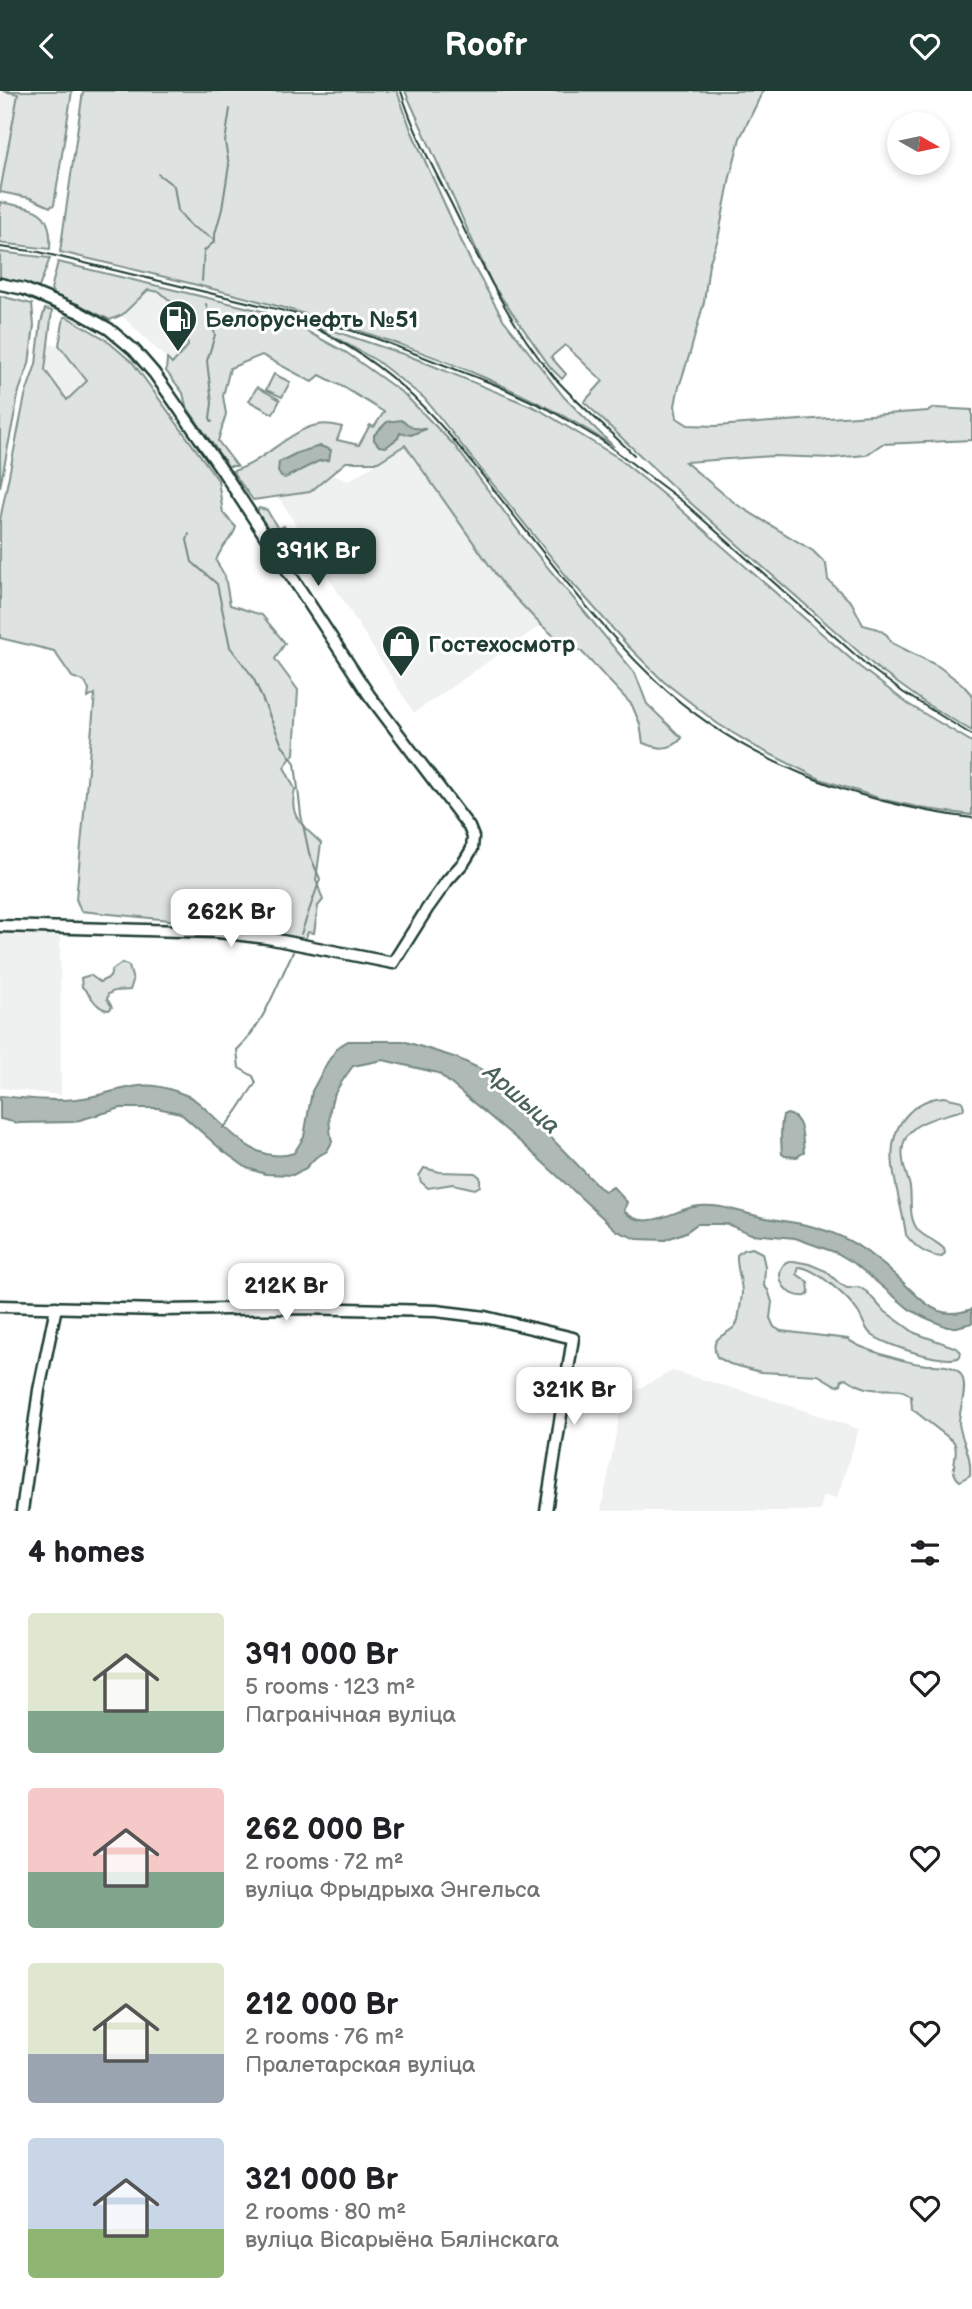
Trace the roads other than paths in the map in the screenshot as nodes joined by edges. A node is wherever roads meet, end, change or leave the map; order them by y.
1 (0, 284) edge
2 (0, 926) edge
3 (0, 1306) edge
4 (56, 1307) junction
5 (22, 1511) edge
6 (546, 1511) edge

1 - 2 street
3 - 4 street
4 - 5 street
4 - 6 street

